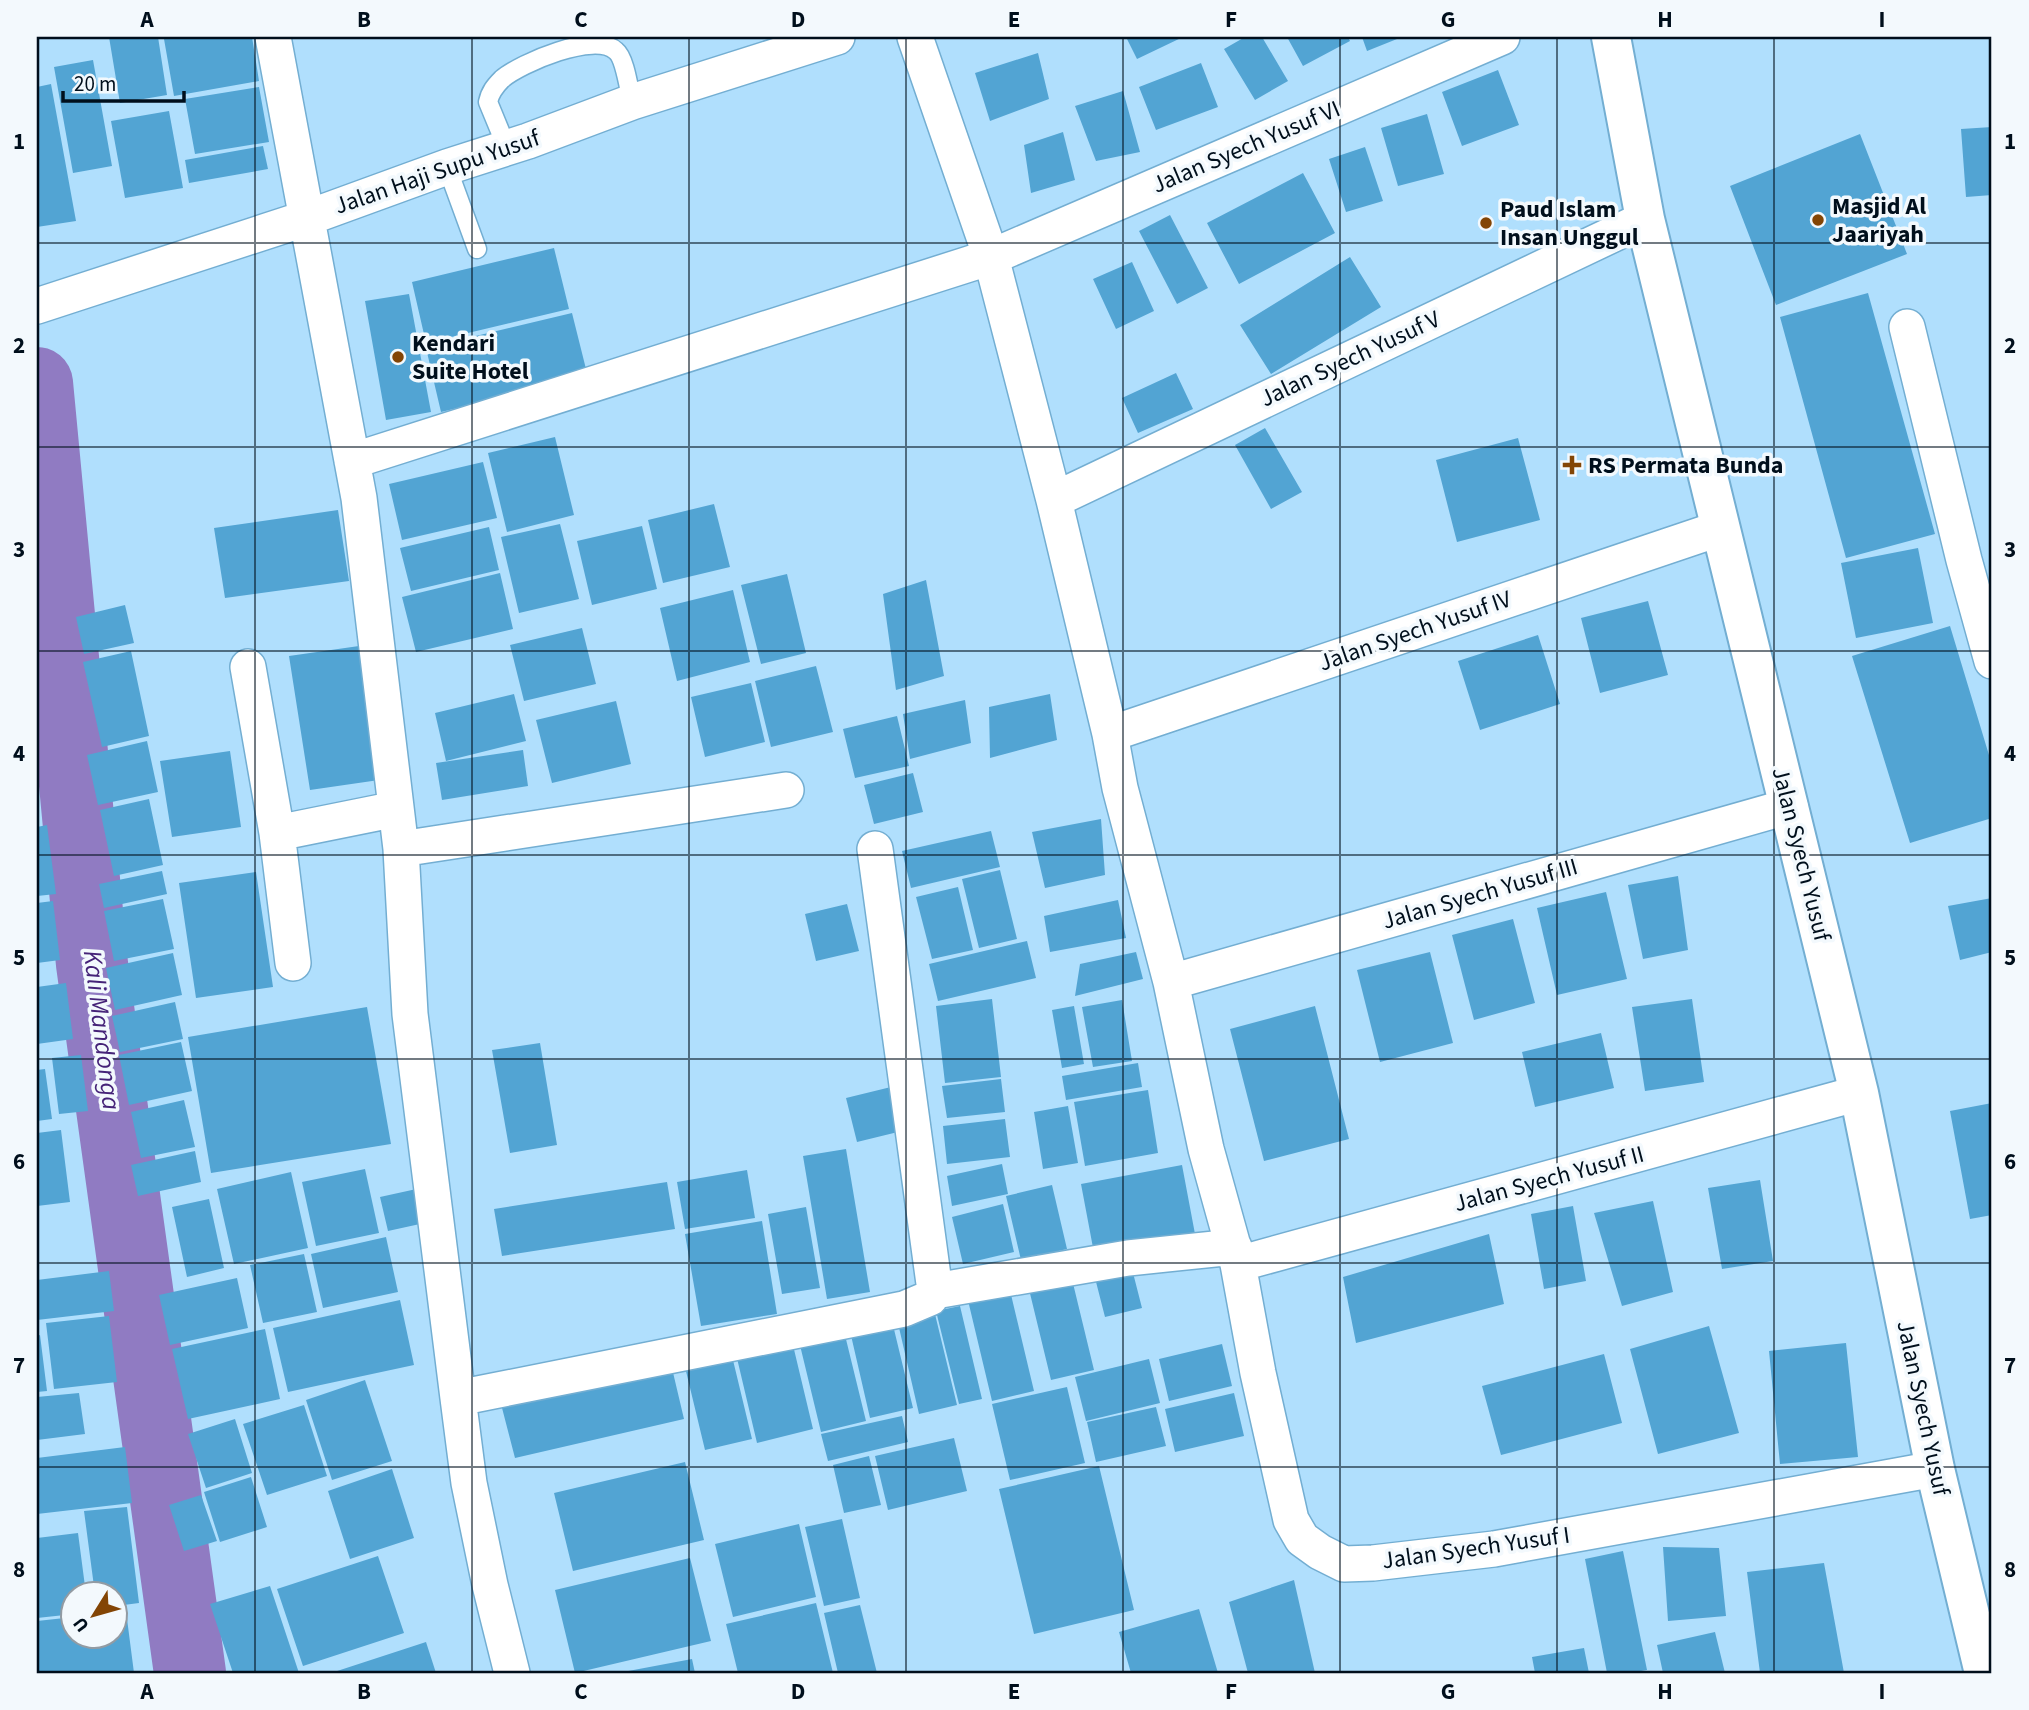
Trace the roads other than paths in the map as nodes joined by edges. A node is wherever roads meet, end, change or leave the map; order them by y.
1 (273, 37) edge
2 (837, 37) edge
3 (915, 37) edge
4 (1502, 37) edge
5 (1611, 37) edge
6 (632, 102) junction
7 (507, 148) junction
8 (447, 167) junction
9 (307, 218) junction
10 (1645, 219) junction
11 (477, 249) dead end
12 (990, 257) junction
13 (37, 306) edge
14 (1906, 327) dead end
15 (352, 461) junction
16 (1054, 500) junction
17 (1721, 528) junction
18 (1992, 661) edge
19 (248, 667) dead end
20 (1110, 734) junction
21 (786, 790) dead end
22 (1790, 806) junction
23 (396, 809) junction
24 (277, 833) junction
25 (401, 849) junction
26 (875, 849) dead end
27 (293, 963) dead end
28 (1171, 982) junction
29 (1859, 1093) junction
30 (1236, 1256) junction
31 (935, 1291) junction
32 (458, 1398) junction
33 (1935, 1469) junction
34 (512, 1673) edge
35 (1984, 1673) edge

1 - 9 street
2 - 6 street, Jalan Haji Supu Yusuf
3 - 12 street, Jalan Syech Yusuf I
4 - 12 street, Jalan Syech Yusuf VI
5 - 10 street, Jalan Syech Yusuf
6 - 7 street, Jalan Haji Supu Yusuf
6 - 7 lane
7 - 8 street, Jalan Haji Supu Yusuf
8 - 9 street, Jalan Haji Supu Yusuf
8 - 11 lane
9 - 13 street, Jalan Haji Supu Yusuf
9 - 15 street
10 - 16 street, Jalan Syech Yusuf V
10 - 17 street, Jalan Syech Yusuf
12 - 15 street, Jalan Syech Yusuf VI
12 - 16 street, Jalan Syech Yusuf I
14 - 18 street
15 - 23 street
16 - 20 street, Jalan Syech Yusuf I
17 - 20 street, Jalan Syech Yusuf IV
17 - 22 street, Jalan Syech Yusuf
19 - 24 street
20 - 28 street, Jalan Syech Yusuf I
21 - 25 street
22 - 28 street, Jalan Syech Yusuf III
22 - 29 street, Jalan Syech Yusuf
23 - 24 street
23 - 25 street
24 - 27 street
25 - 32 street
26 - 31 street
28 - 30 street, Jalan Syech Yusuf I
29 - 30 street, Jalan Syech Yusuf II
29 - 33 street, Jalan Syech Yusuf
30 - 31 street, Jalan Syech Yusuf II
30 - 33 street, Jalan Syech Yusuf I
31 - 32 street
32 - 34 street
33 - 35 street, Jalan Syech Yusuf

